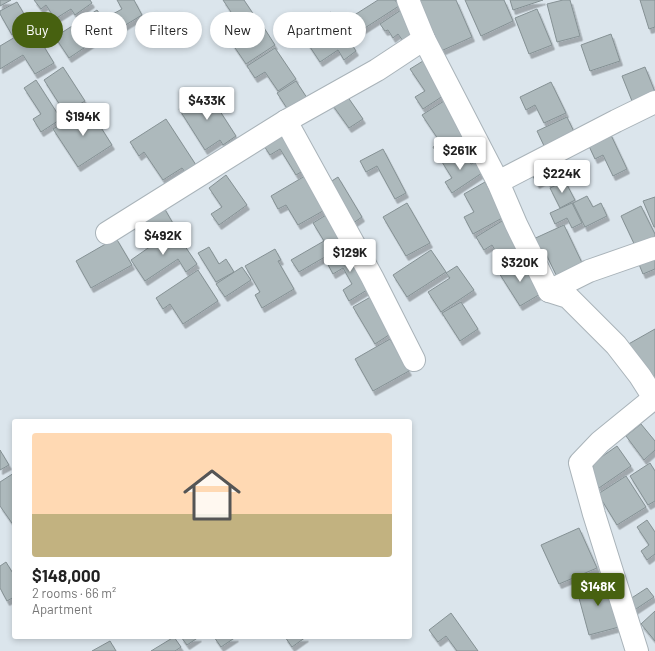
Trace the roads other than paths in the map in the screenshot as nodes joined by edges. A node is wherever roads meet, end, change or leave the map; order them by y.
1 (408, 0) edge
2 (424, 39) junction
3 (655, 102) edge
4 (286, 121) junction
5 (498, 182) junction
6 (107, 233) dead end
7 (655, 248) edge
8 (549, 291) junction
9 (414, 360) dead end
10 (654, 398) edge
11 (637, 651) edge

1 - 2 street
2 - 4 street
2 - 5 street
3 - 5 street
4 - 6 street
4 - 9 street
5 - 8 street
7 - 8 street
8 - 10 street
10 - 11 street

